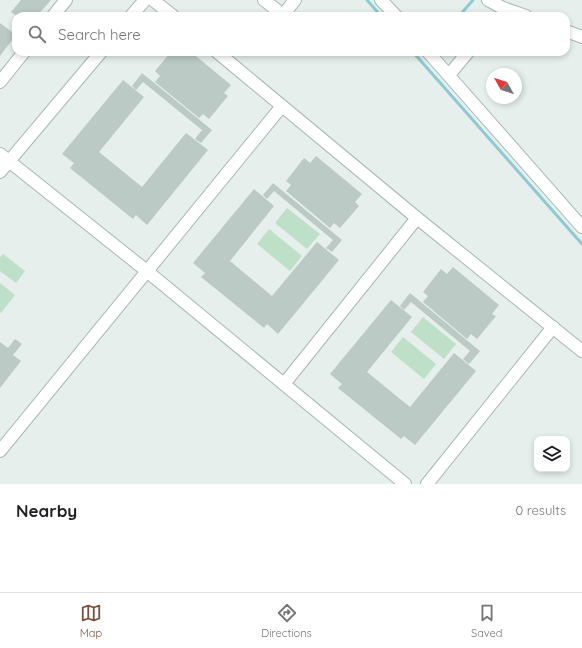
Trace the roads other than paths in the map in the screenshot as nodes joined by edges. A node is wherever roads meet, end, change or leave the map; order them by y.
1 (66, 0) edge
2 (145, 0) edge
3 (153, 0) edge
4 (264, 0) edge
5 (295, 0) edge
6 (381, 0) edge
7 (488, 0) edge
8 (502, 8) edge
9 (56, 12) edge
10 (134, 12) edge
11 (168, 12) edge
12 (279, 12) edge
13 (285, 12) edge
14 (392, 12) edge
15 (514, 12) edge
16 (570, 32) edge
17 (582, 37) edge
18 (21, 56) edge
19 (97, 56) edge
20 (222, 56) edge
21 (432, 56) edge
22 (465, 56) edge
23 (449, 75) junction
24 (0, 82) edge
25 (282, 106) junction
26 (5, 157) edge
27 (0, 172) edge
28 (417, 218) junction
29 (582, 227) edge
30 (148, 272) junction
31 (553, 327) junction
32 (582, 351) edge
33 (284, 384) junction
34 (0, 451) edge
35 (405, 484) edge
36 (427, 484) edge

1 - 9 street
2 - 10 street
3 - 11 street
4 - 12 street
5 - 13 street
6 - 14 street
7 - 8 street
8 - 15 street
16 - 17 street
18 - 24 street
19 - 26 street
20 - 25 street
21 - 23 street
22 - 23 street
23 - 29 street
25 - 28 street
25 - 30 street
26 - 27 street
26 - 30 street
28 - 31 street
28 - 33 street
30 - 33 street
30 - 34 street
31 - 32 street
31 - 36 street
33 - 35 street

